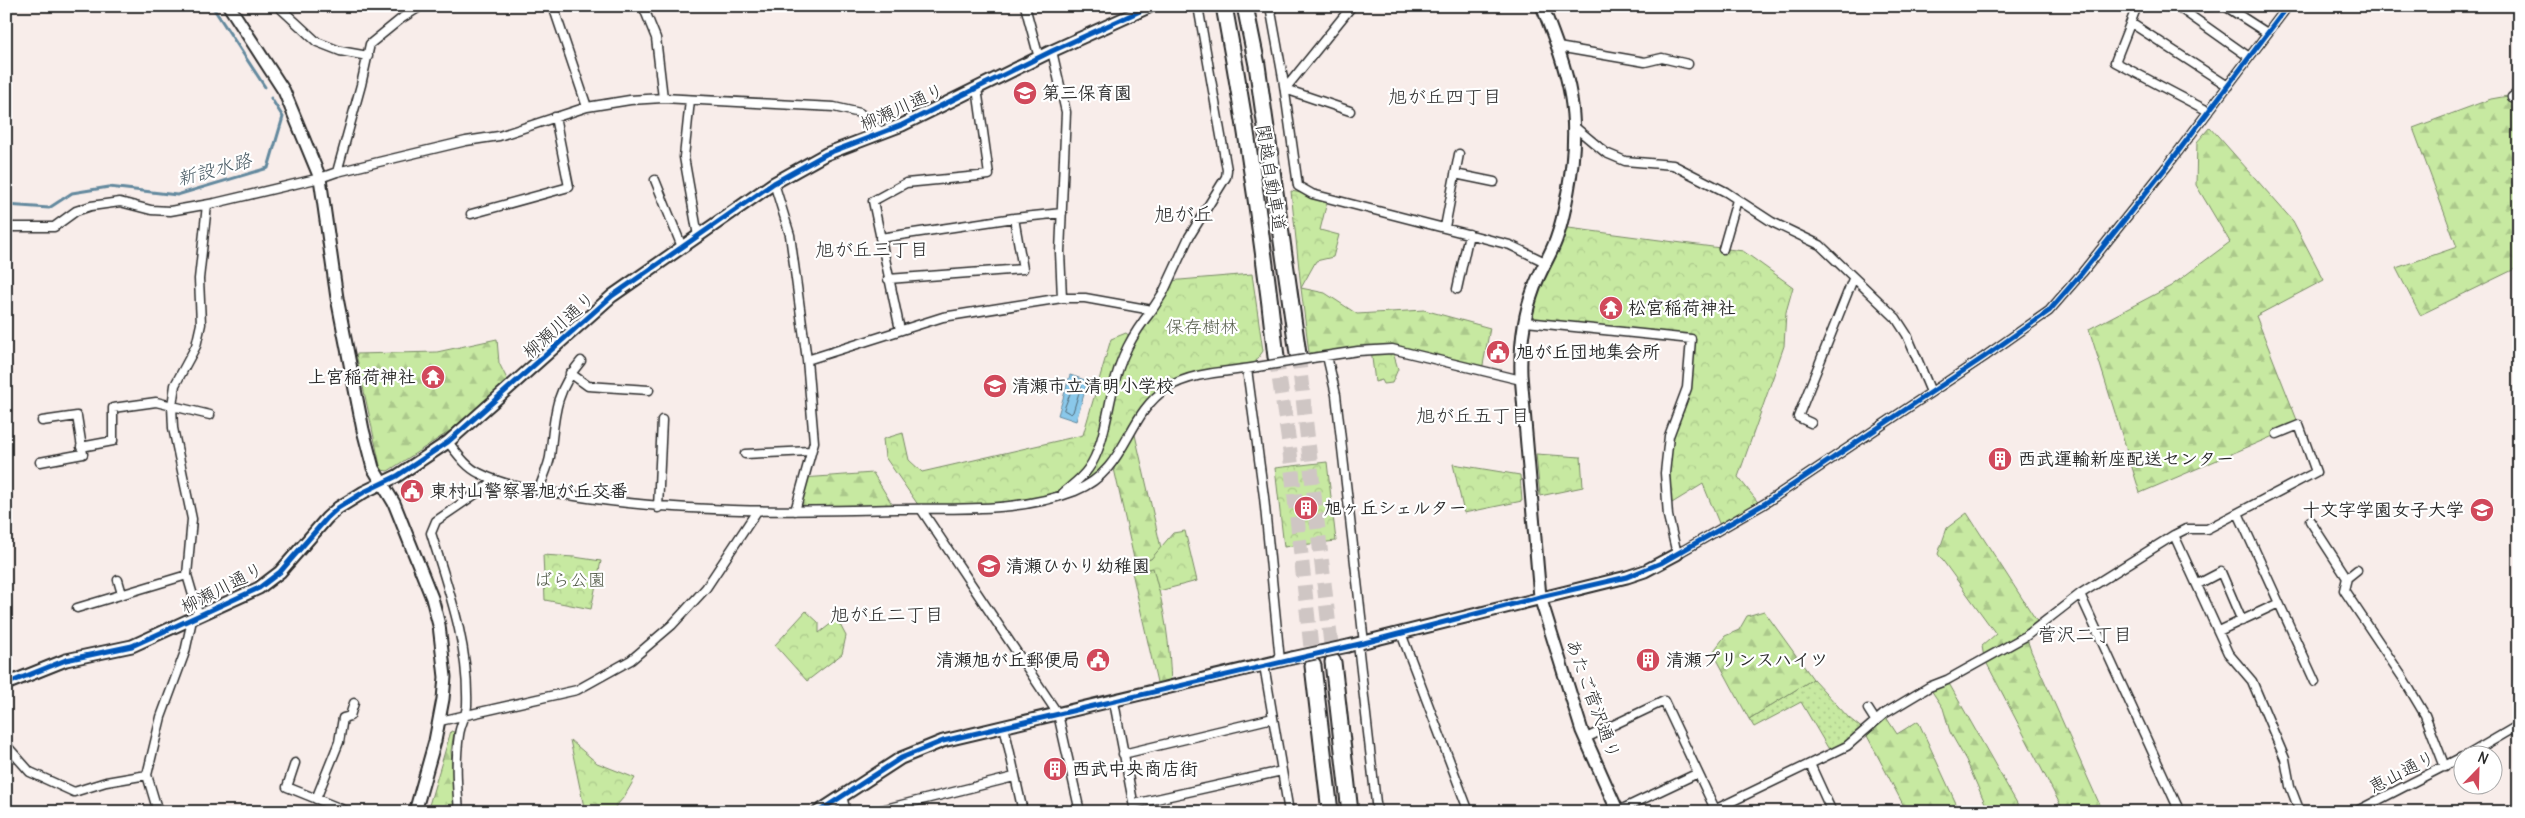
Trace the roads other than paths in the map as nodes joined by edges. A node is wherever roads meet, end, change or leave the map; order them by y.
1 (229, 6) edge
2 (278, 6) edge
3 (421, 6) edge
4 (553, 6) edge
5 (1025, 6) edge
6 (1151, 6) edge
7 (1198, 6) edge
8 (1224, 6) edge
9 (1244, 6) edge
10 (1270, 6) edge
11 (1352, 6) edge
12 (1542, 6) edge
13 (2137, 6) edge
14 (2212, 6) edge
15 (2225, 6) edge
16 (2288, 6) edge
17 (646, 7) edge
18 (2178, 7) edge
19 (2131, 23) junction
20 (2267, 33) junction
21 (1558, 47) junction
22 (1052, 51) junction
23 (368, 56) junction
24 (2249, 56) junction
25 (1039, 58) junction
26 (1688, 64) dead end
27 (2228, 86) junction
28 (977, 88) junction
29 (1285, 89) junction
30 (2519, 92) edge
31 (663, 98) junction
32 (2512, 98) dead end
33 (690, 100) junction
34 (587, 107) junction
35 (1350, 111) dead end
36 (2208, 111) junction
37 (555, 117) junction
38 (1576, 128) junction
39 (882, 133) junction
40 (1459, 154) dead end
41 (336, 172) junction
42 (1455, 174) junction
43 (320, 178) junction
44 (655, 180) dead end
45 (1494, 182) dead end
46 (774, 183) junction
47 (1737, 200) junction
48 (207, 205) junction
49 (1062, 213) junction
50 (471, 214) dead end
51 (1014, 218) junction
52 (6, 227) edge
53 (1446, 227) junction
54 (1469, 234) junction
55 (698, 236) junction
56 (880, 238) junction
57 (682, 247) junction
58 (1723, 249) dead end
59 (1545, 262) junction
60 (1854, 279) junction
61 (888, 280) junction
62 (1457, 289) dead end
63 (1062, 298) junction
64 (1152, 310) junction
65 (1526, 322) junction
66 (900, 330) junction
67 (1305, 356) junction
68 (1327, 356) junction
69 (1276, 357) tunnel mouth
70 (807, 360) junction
71 (581, 361) dead end
72 (1247, 369) junction
73 (570, 373) junction
74 (1521, 380) junction
75 (648, 390) dead end
76 (1931, 392) junction
77 (172, 406) junction
78 (210, 415) dead end
79 (662, 420) dead end
80 (42, 422) dead end
81 (1811, 423) dead end
82 (2277, 434) dead end
83 (448, 442) junction
84 (82, 447) junction
85 (811, 451) junction
86 (745, 454) dead end
87 (40, 462) dead end
88 (496, 480) junction
89 (382, 483) junction
90 (539, 490) junction
91 (1060, 496) junction
92 (658, 508) junction
93 (921, 509) junction
94 (795, 511) junction
95 (757, 512) junction
96 (2238, 513) junction
97 (2310, 521) dead end
98 (2174, 534) junction
99 (1677, 554) junction
100 (2357, 570) dead end
101 (187, 575) junction
102 (2348, 578) junction
103 (118, 580) dead end
104 (2198, 584) junction
105 (122, 594) junction
106 (2080, 594) junction
107 (1540, 597) junction
108 (2279, 603) junction
109 (77, 608) dead end
110 (196, 618) junction
111 (2242, 620) junction
112 (2219, 631) junction
113 (1401, 633) junction
114 (1357, 644) junction
115 (1280, 661) junction
116 (1333, 662) tunnel mouth
117 (1264, 665) junction
118 (1313, 666) tunnel mouth
119 (2315, 682) dead end
120 (6, 684) edge
121 (1114, 702) junction
122 (354, 704) dead end
123 (1868, 709) dead end
124 (1058, 714) junction
125 (465, 716) junction
126 (1273, 718) junction
127 (1875, 720) junction
128 (440, 721) junction
129 (1004, 726) junction
130 (2519, 726) edge
131 (1586, 738) junction
132 (6, 745) edge
133 (2484, 746) edge
134 (1123, 754) junction
135 (295, 763) dead end
136 (2452, 763) edge
137 (1810, 764) junction
138 (2445, 767) junction
139 (1282, 771) junction
140 (1698, 774) junction
141 (147, 775) junction
142 (1014, 777) junction
143 (842, 796) junction
144 (316, 799) junction
145 (1134, 808) edge
146 (1712, 810) edge
147 (158, 812) edge
148 (349, 812) edge
149 (415, 812) edge
150 (459, 812) edge
151 (818, 812) edge
152 (846, 812) edge
153 (873, 812) edge
154 (1022, 812) edge
155 (1080, 812) edge
156 (1289, 812) edge
157 (1330, 812) edge
158 (1350, 812) edge
159 (1377, 812) edge
160 (1469, 812) edge
161 (1618, 812) edge
162 (1832, 812) edge
163 (2180, 812) edge
164 (2300, 812) edge
165 (2355, 812) edge

1 - 43 street
2 - 23 street
3 - 23 street
4 - 34 street
5 - 25 street
6 - 22 street, 柳瀬川通り
7 - 64 street
8 - 69 highway, 関越自動車道
9 - 67 highway, 関越自動車道
10 - 29 street
11 - 29 street
12 - 21 street, あたご菅沢通り
13 - 19 street
14 - 18 street
15 - 20 street
16 - 20 street
17 - 31 street
18 - 24 street
19 - 27 street
19 - 36 street
20 - 24 street
21 - 26 street
21 - 38 street, あたご菅沢通り
22 - 25 street, 柳瀬川通り
22 - 49 street
23 - 41 street
24 - 27 street
25 - 28 street, 柳瀬川通り
27 - 36 street
28 - 39 street, 柳瀬川通り
28 - 56 street
29 - 35 street
29 - 53 street
30 - 32 street
31 - 33 street
31 - 34 street
33 - 39 street
33 - 55 street
34 - 37 street
36 - 76 street
37 - 41 street
37 - 50 street
38 - 47 street
38 - 59 street, あたご菅沢通り
39 - 46 street, 柳瀬川通り
40 - 42 street
41 - 43 street
42 - 45 street
42 - 53 street
43 - 48 street
43 - 89 street
44 - 57 street
46 - 55 street, 柳瀬川通り
46 - 70 street
47 - 58 street
47 - 60 street
48 - 52 street
48 - 77 street
49 - 51 street
49 - 63 street
51 - 56 street
51 - 61 street
53 - 54 street
54 - 59 street
54 - 62 street
55 - 57 street, 柳瀬川通り
56 - 61 street
57 - 83 street, 柳瀬川通り
59 - 65 street, あたご菅沢通り
60 - 76 street
60 - 81 street
61 - 66 street
63 - 64 street
63 - 66 street
64 - 91 street
65 - 74 street, あたご菅沢通り
65 - 99 street
66 - 70 street
67 - 68 street
67 - 72 street, bridge
68 - 74 street
68 - 114 street
70 - 85 street
71 - 73 street
72 - 91 street
72 - 115 street
73 - 75 street
73 - 90 street
74 - 107 street, あたご菅沢通り
76 - 99 street
77 - 78 street
77 - 84 street
77 - 101 street
79 - 92 street
80 - 84 street
82 - 96 street
83 - 88 street
83 - 89 street, 柳瀬川通り
84 - 87 street
85 - 86 street
85 - 94 street
88 - 90 street
88 - 125 street
89 - 110 street, 柳瀬川通り
89 - 128 street
90 - 92 street
91 - 93 street
92 - 95 street
93 - 94 street
93 - 124 street
94 - 95 street
95 - 125 street
96 - 98 street
96 - 108 street
97 - 102 street
98 - 104 street
98 - 106 street
99 - 107 street
100 - 102 street
101 - 105 street
101 - 110 street
102 - 138 street
103 - 105 street
104 - 111 street
104 - 112 street
105 - 109 street
106 - 127 street
106 - 163 street
107 - 113 street
107 - 131 street, あたご菅沢通り
108 - 111 street
108 - 119 street
110 - 120 street, 柳瀬川通り
110 - 141 street
111 - 112 street
112 - 164 street
113 - 114 street
113 - 160 street
114 - 115 street, bridge
114 - 159 street
115 - 117 street
116 - 158 highway
117 - 121 street
117 - 126 street
118 - 157 highway
121 - 124 street
121 - 134 street
122 - 144 street
123 - 127 street
124 - 129 street
124 - 155 street
125 - 128 street
125 - 150 street
126 - 134 street
126 - 139 street
127 - 137 street
128 - 149 street
129 - 142 street
129 - 143 street
130 - 133 street
131 - 140 street
131 - 161 street, あたご菅沢通り
132 - 141 street
134 - 145 street
135 - 144 street
136 - 138 street, 恵山通り
137 - 146 street
137 - 162 street
138 - 165 street, 恵山通り
139 - 145 street
139 - 156 street
140 - 146 street
140 - 161 street
141 - 147 street
142 - 153 street
142 - 154 street
143 - 151 street
143 - 152 street
144 - 148 street

